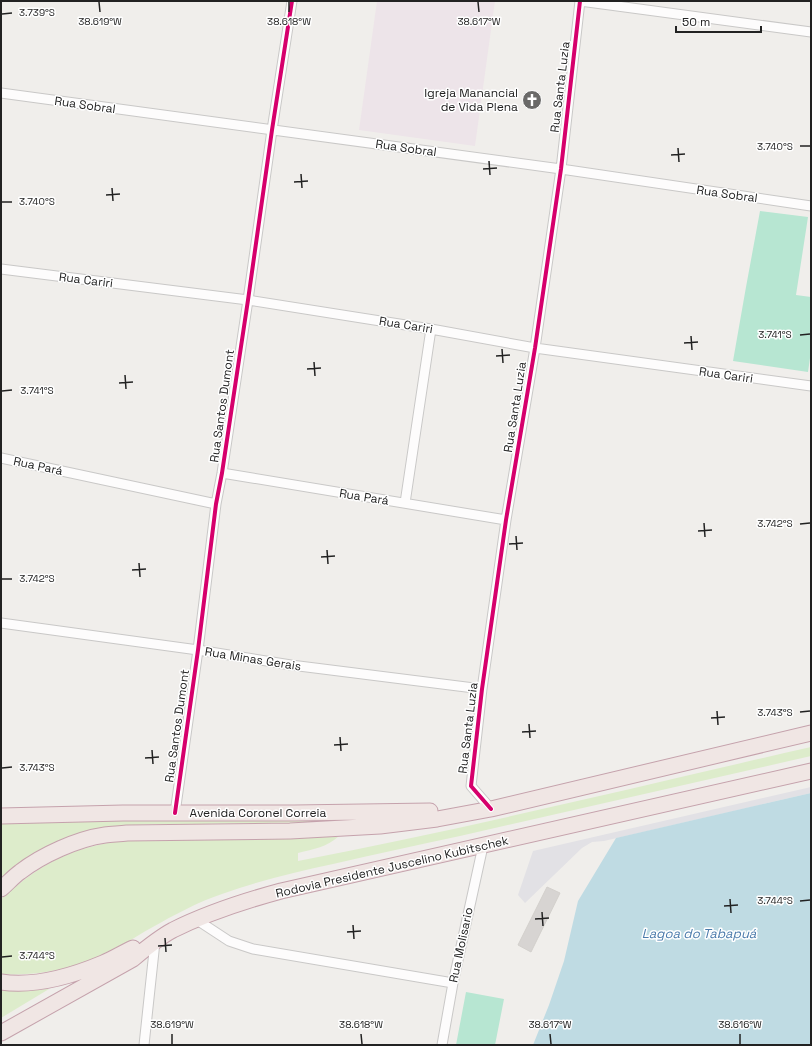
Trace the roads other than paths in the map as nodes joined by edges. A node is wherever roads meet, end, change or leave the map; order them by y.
1 (292, 1) edge
2 (580, 1) edge
3 (811, 32) edge
4 (1, 93) edge
5 (272, 130) junction
6 (560, 169) junction
7 (811, 206) edge
8 (1, 269) edge
9 (248, 300) junction
10 (431, 329) junction
11 (535, 348) junction
12 (811, 386) edge
13 (1, 458) edge
14 (222, 473) junction
15 (406, 503) junction
16 (216, 504) junction
17 (506, 520) junction
18 (1, 623) edge
19 (198, 650) junction
20 (482, 689) junction
21 (811, 733) edge
22 (811, 771) edge
23 (491, 809) junction
24 (175, 813) junction
25 (1, 816) edge
26 (483, 846) junction
27 (1, 889) edge
28 (197, 920) junction
29 (151, 944) junction
30 (1, 982) edge
31 (453, 983) junction
32 (1, 1034) edge
33 (144, 1045) edge
34 (442, 1045) edge

1 - 5 street, Rua Santos Dumont
2 - 3 street
2 - 6 street, Rua Santa Luzia
4 - 5 street, Rua Sobral
5 - 6 street, Rua Sobral
5 - 9 street, Rua Santos Dumont
6 - 7 street, Rua Sobral
6 - 11 street, Rua Santa Luzia
8 - 9 street, Rua Cariri
9 - 10 street, Rua Cariri
9 - 14 street, Rua Santos Dumont
10 - 11 street, Rua Cariri
10 - 15 street
11 - 12 street, Rua Cariri
11 - 17 street, Rua Santa Luzia
13 - 16 street, Rua Pará
14 - 15 street, Rua Pará
14 - 16 street, Rua Santos Dumont
15 - 17 street, Rua Pará
16 - 19 street, Rua Santos Dumont
17 - 20 street, Rua Santa Luzia
18 - 19 street, Rua Minas Gerais
19 - 20 street, Rua Minas Gerais
19 - 24 street, Rua Santos Dumont
20 - 23 street, Rua Santa Luzia
21 - 23 highway
22 - 26 highway, Rodovia Presidente Juscelino Kubitschek
23 - 24 highway, Avenida Coronel Correia
23 - 27 highway
24 - 25 highway, Avenida Coronel Correia
26 - 28 highway, Rodovia Presidente Juscelino Kubitschek
26 - 31 street, Rua Molisario
28 - 29 highway, Rodovia Presidente Juscelino Kubitschek
28 - 31 street
29 - 30 highway
29 - 32 highway, Rodovia Presidente Juscelino Kubitschek
29 - 33 street
31 - 34 street, Rua Molisario

